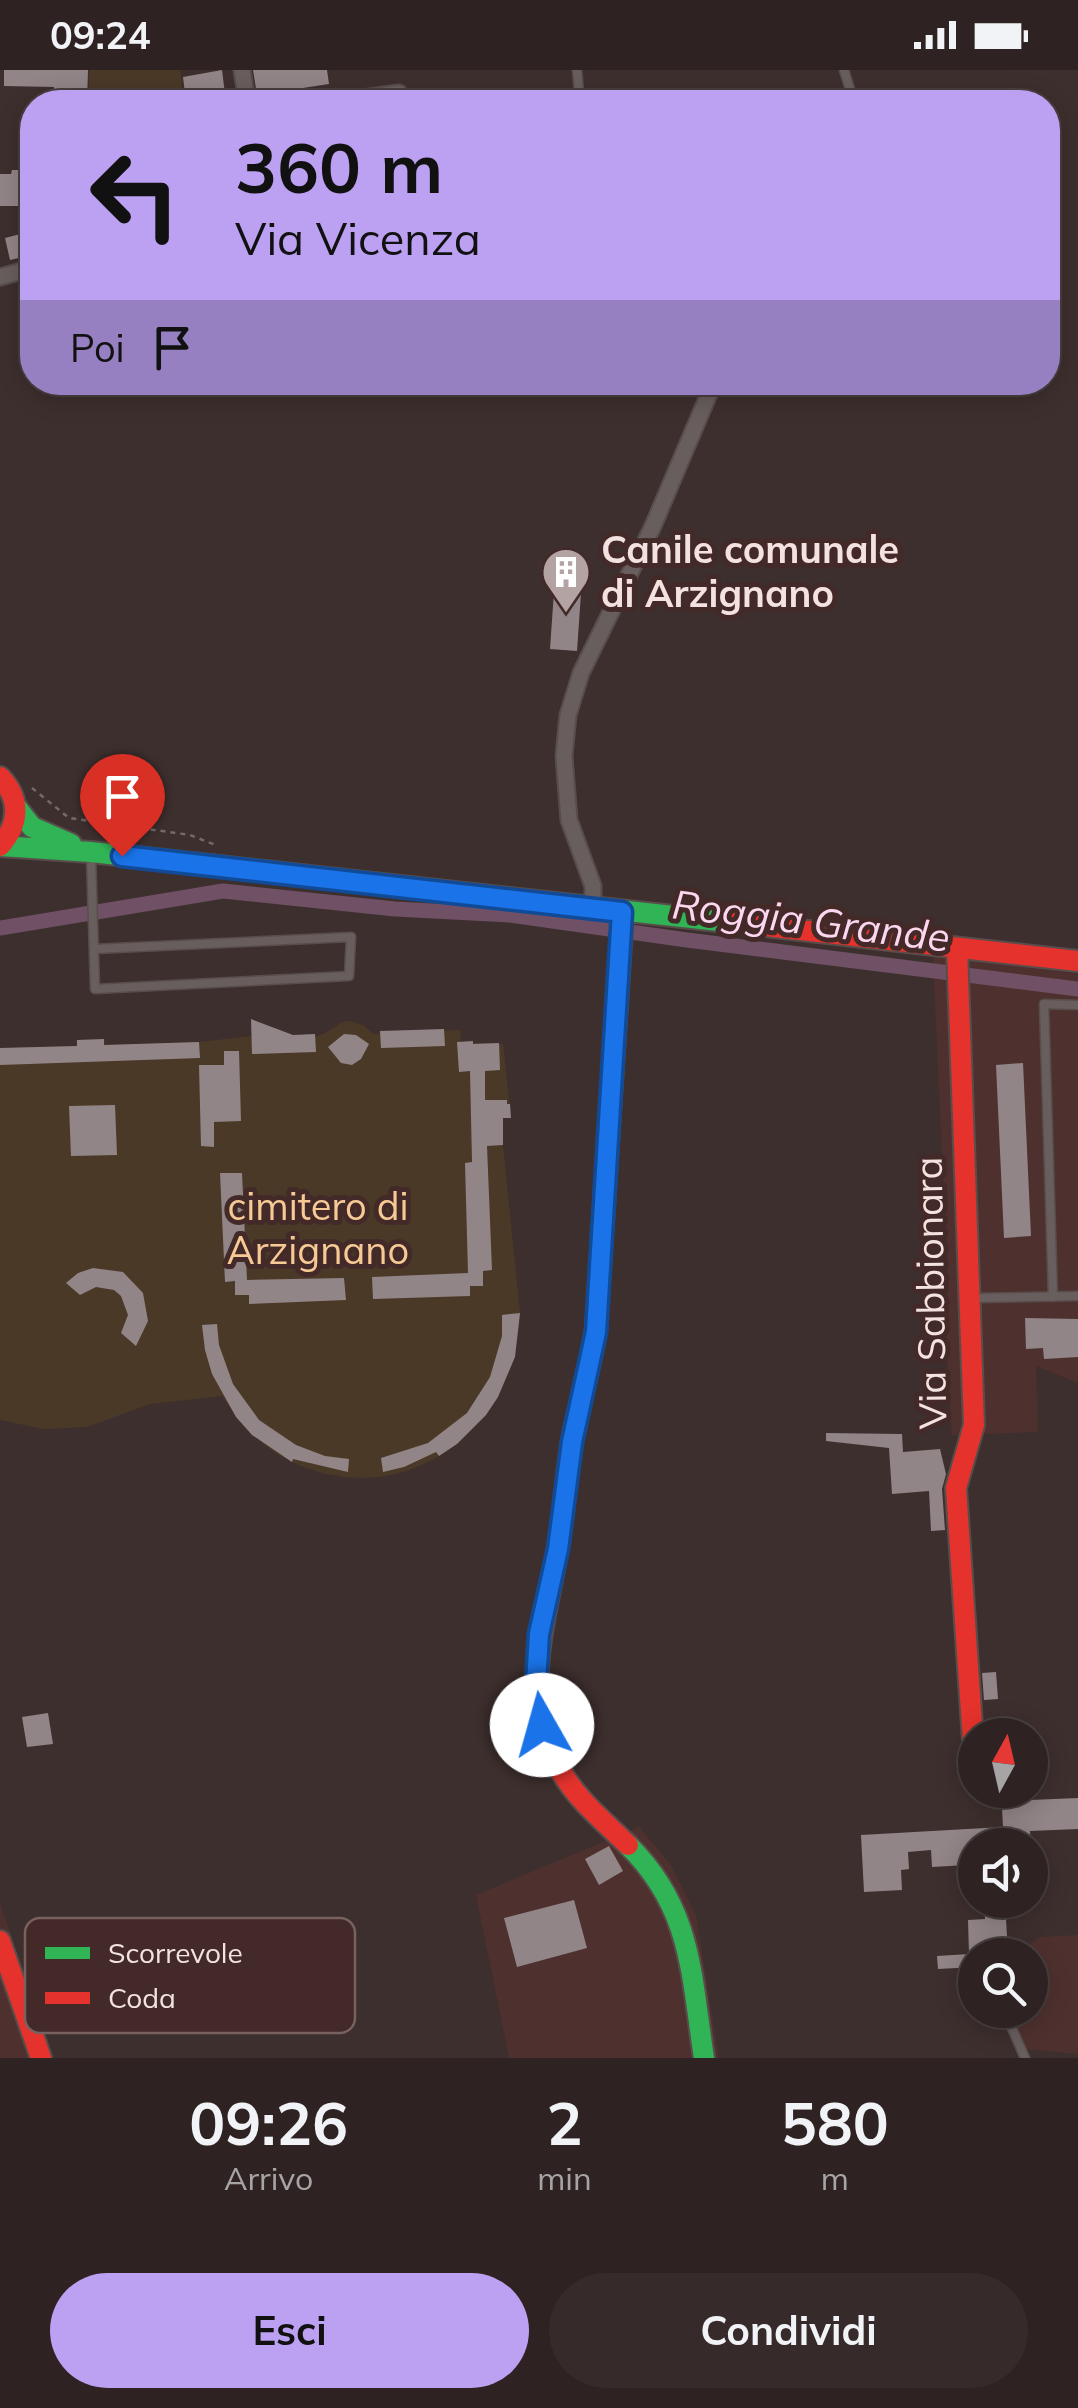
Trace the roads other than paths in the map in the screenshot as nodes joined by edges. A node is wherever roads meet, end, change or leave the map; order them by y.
1 (708, 395) edge
2 (0, 776) edge
3 (17, 808) junction
4 (0, 846) edge
5 (91, 852) junction
6 (593, 909) junction
7 (622, 912) junction
8 (957, 948) junction
9 (94, 949) junction
10 (1078, 961) edge
11 (1078, 1005) edge
12 (1078, 1296) edge
13 (1053, 1297) junction
14 (969, 1298) junction
15 (971, 1718) edge
16 (0, 1941) edge
17 (25, 2012) edge
18 (1012, 2028) edge
19 (32, 2033) edge
20 (41, 2058) edge
21 (704, 2058) edge
22 (1025, 2058) edge

1 - 6 street
2 - 3 street
3 - 4 street
3 - 5 street
4 - 5 street
5 - 6 street
5 - 9 lane
6 - 7 street
7 - 8 street
7 - 21 street
8 - 10 street
8 - 14 street, Via Sabbionara
9 - 9 lane
11 - 13 lane
12 - 13 lane
13 - 14 lane
14 - 15 street, Via Sabbionara
16 - 17 street
18 - 22 lane
19 - 20 street

